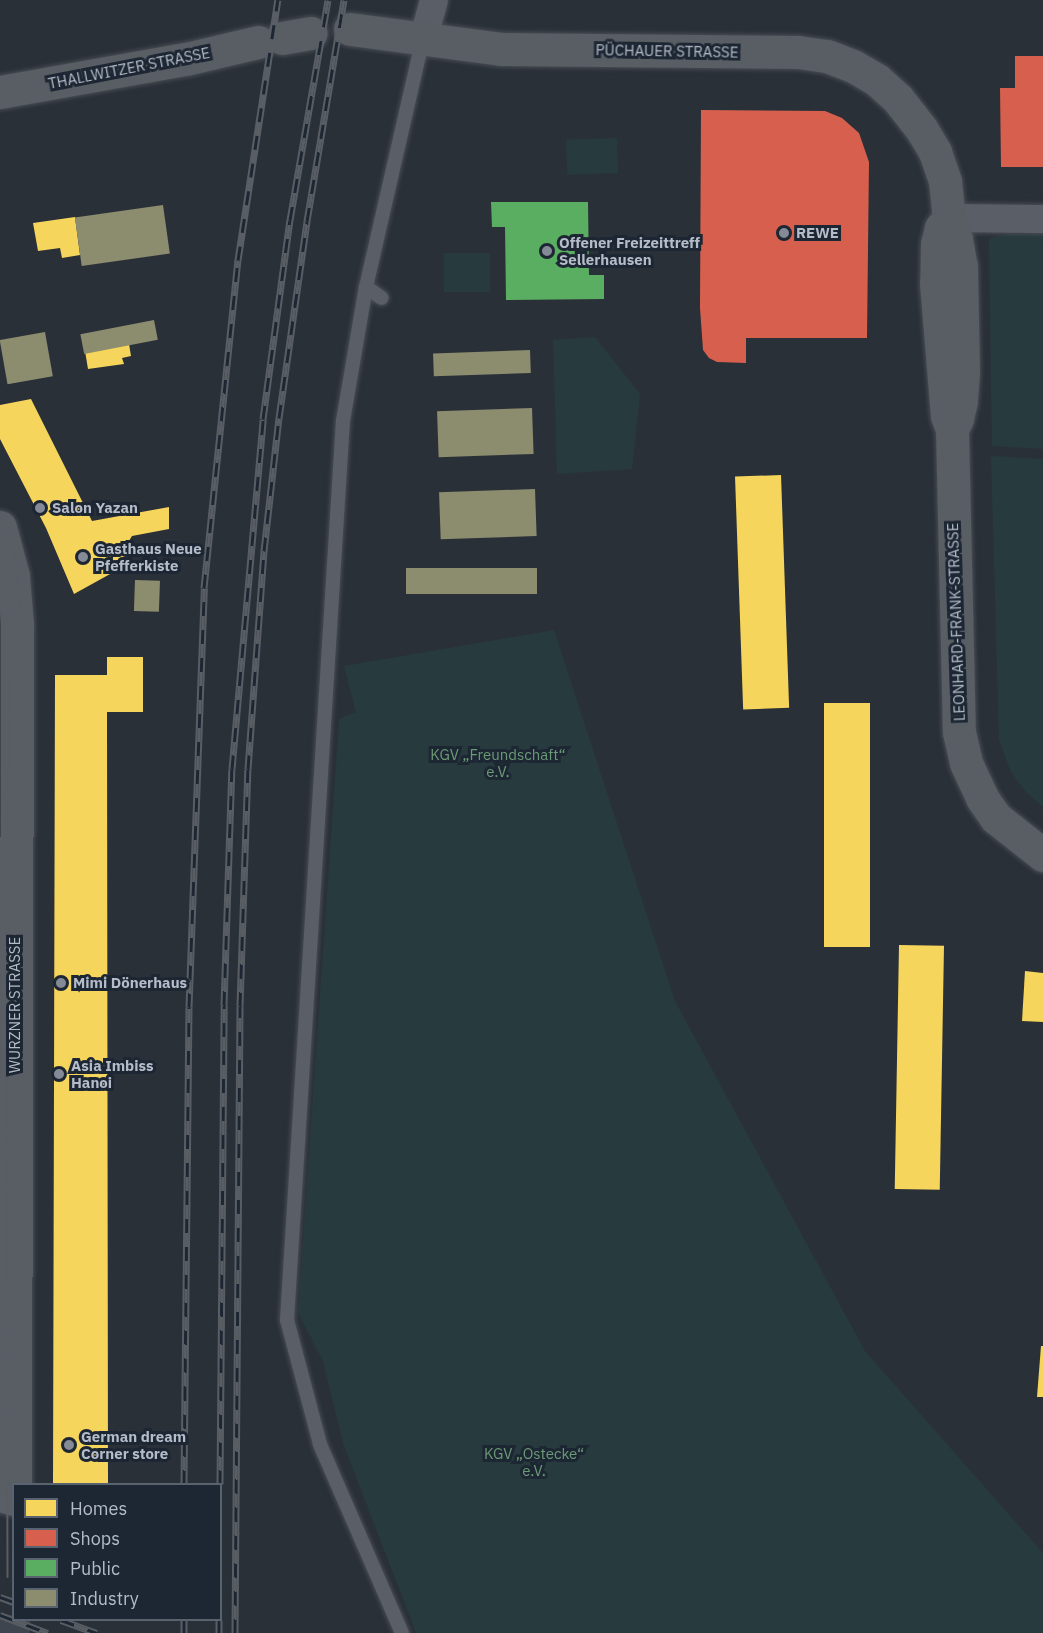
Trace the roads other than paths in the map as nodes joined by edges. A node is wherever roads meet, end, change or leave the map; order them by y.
1 (434, 0) edge
2 (350, 29) dead end
3 (424, 37) junction
4 (284, 38) dead end
5 (0, 92) edge
6 (898, 99) joint
7 (949, 218) junction
8 (1043, 219) edge
9 (366, 287) junction
10 (382, 298) dead end
11 (0, 528) edge
12 (1043, 855) edge
13 (7, 1007) edge
14 (15, 1483) edge
15 (402, 1633) edge

1 - 3 street
2 - 3 street
3 - 6 street, PÜCHAUER STRASSE
3 - 9 lane
4 - 5 street, THALLWITZER STRASSE
6 - 7 street, LEONHARD-FRANK-STRASSE
7 - 8 street
7 - 12 street, LEONHARD-FRANK-STRASSE
9 - 10 lane
9 - 15 lane
11 - 13 street, WURZNER STRASSE
13 - 14 street, WURZNER STRASSE

